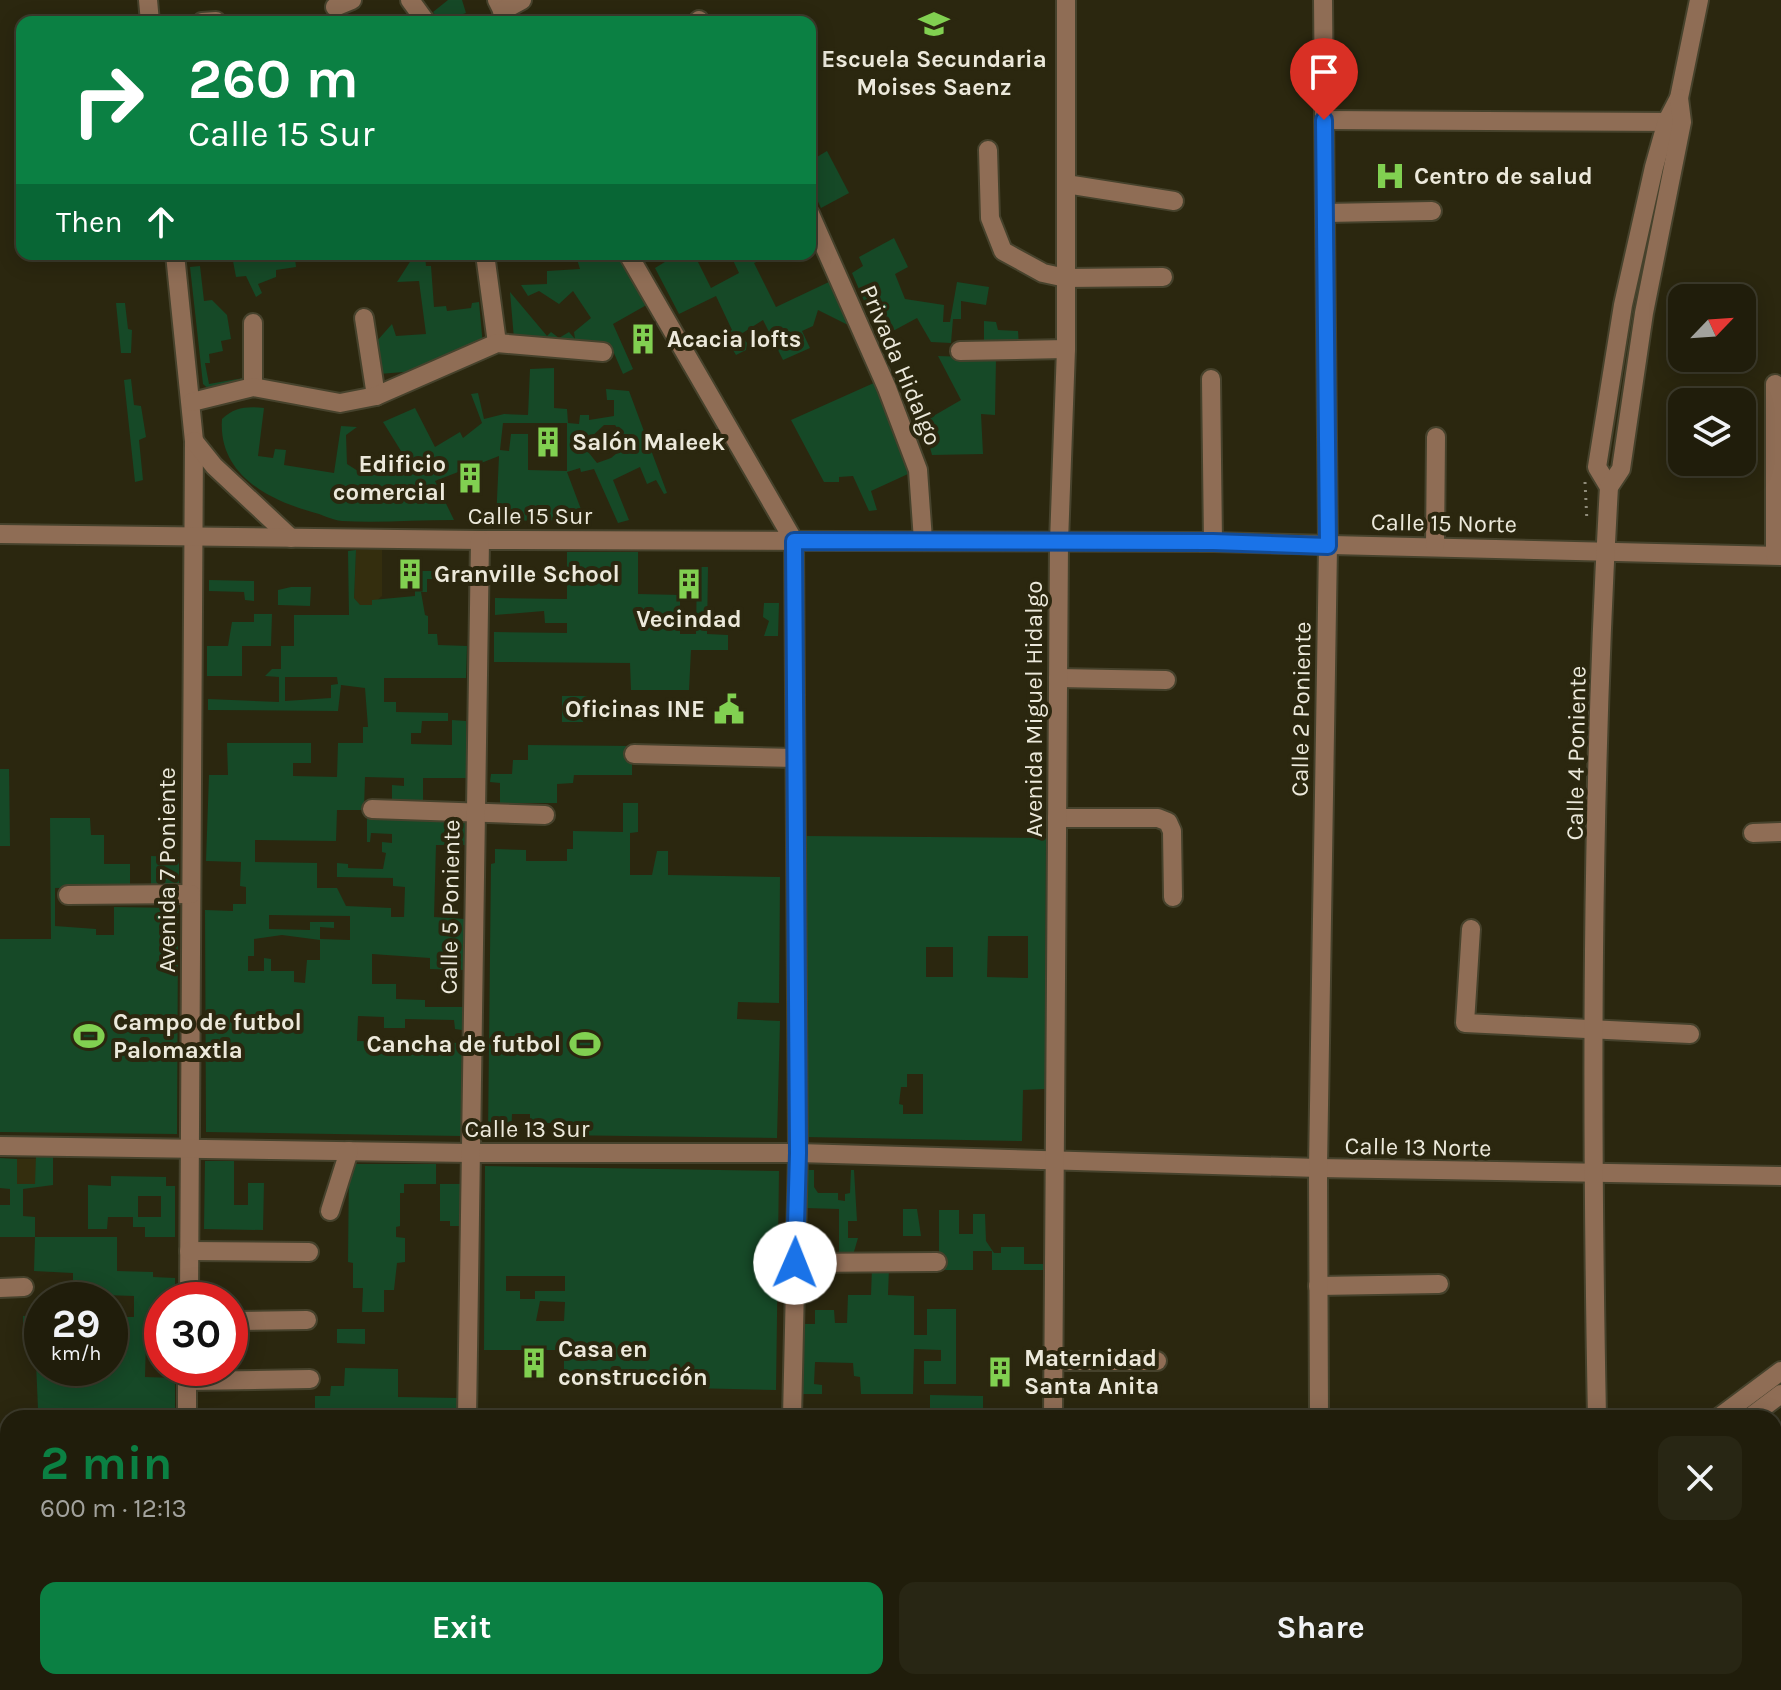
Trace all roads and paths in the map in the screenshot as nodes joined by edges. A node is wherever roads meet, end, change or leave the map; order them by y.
1 (522, 0) edge
2 (1066, 0) edge
3 (1323, 0) edge
4 (1699, 0) edge
5 (502, 11) edge
6 (1324, 120) junction
7 (1674, 122) junction
8 (988, 150) dead end
9 (1066, 184) junction
10 (1174, 201) dead end
11 (1432, 211) dead end
12 (1325, 213) junction
13 (816, 228) edge
14 (176, 260) edge
15 (486, 260) edge
16 (632, 260) edge
17 (1163, 277) dead end
18 (1066, 278) junction
19 (1623, 305) junction
20 (1644, 313) junction
21 (364, 318) dead end
22 (253, 323) dead end
23 (497, 343) junction
24 (1066, 349) junction
25 (960, 351) dead end
26 (603, 352) dead end
27 (1211, 379) dead end
28 (1775, 384) dead end
29 (253, 387) junction
30 (376, 396) junction
31 (192, 402) junction
32 (1436, 437) dead end
33 (194, 441) junction
34 (1609, 487) junction
35 (0, 534) edge
36 (192, 536) junction
37 (291, 538) junction
38 (480, 540) junction
39 (923, 540) junction
40 (794, 541) junction
41 (1059, 542) junction
42 (1213, 542) junction
43 (1328, 546) junction
44 (1435, 546) junction
45 (1605, 549) junction
46 (1778, 555) edge
47 (1058, 678) junction
48 (1166, 680) dead end
49 (634, 754) dead end
50 (795, 758) junction
51 (372, 809) dead end
52 (476, 812) junction
53 (545, 815) dead end
54 (1057, 818) junction
55 (1781, 832) edge
56 (1753, 833) dead end
57 (191, 894) junction
58 (68, 895) dead end
59 (1173, 897) dead end
60 (1471, 929) dead end
61 (1594, 1028) junction
62 (1690, 1034) dead end
63 (0, 1146) edge
64 (190, 1150) junction
65 (349, 1151) junction
66 (470, 1153) junction
67 (798, 1153) junction
68 (1055, 1158) junction
69 (1318, 1168) junction
70 (1592, 1175) junction
71 (1781, 1176) edge
72 (330, 1211) dead end
73 (189, 1251) junction
74 (309, 1252) dead end
75 (937, 1262) dead end
76 (795, 1263) junction
77 (189, 1282) edge
78 (1439, 1284) dead end
79 (1318, 1286) junction
80 (24, 1287) dead end
81 (0, 1288) edge
82 (307, 1320) dead end
83 (248, 1321) edge
84 (1053, 1361) junction
85 (1157, 1361) dead end
86 (1781, 1371) edge
87 (248, 1377) edge
88 (310, 1379) dead end
89 (187, 1386) edge
90 (1781, 1394) edge
91 (187, 1410) edge
92 (467, 1410) edge
93 (792, 1410) edge
94 (1053, 1410) edge
95 (1319, 1410) edge
96 (1597, 1410) edge
97 (1729, 1410) edge
98 (1760, 1410) edge

1 - 5 street
2 - 9 street, Avenida Miguel Hidalgo
3 - 6 street, Calle 2 Poniente
4 - 7 street, Calle 4 Poniente
6 - 7 street
6 - 12 street, Calle 2 Poniente
7 - 19 street
7 - 20 street, Calle 4 Poniente
8 - 18 street
9 - 10 street
9 - 18 street, Avenida Miguel Hidalgo
11 - 12 street
12 - 43 street, Calle 2 Poniente
13 - 39 street, Privada Hidalgo
14 - 31 street, Avenida 7 Poniente
15 - 23 street
16 - 40 street
17 - 18 street
18 - 24 street, Avenida Miguel Hidalgo
19 - 20 street
19 - 34 street
20 - 34 street, Calle 4 Poniente
21 - 30 street
22 - 29 street
23 - 26 street
23 - 30 street
24 - 25 street
24 - 41 street, Avenida Miguel Hidalgo
27 - 42 street
28 - 46 street
29 - 30 street
29 - 31 street
31 - 33 street, Avenida 7 Poniente
32 - 44 street
33 - 36 street, Avenida 7 Poniente
33 - 37 street
34 - 45 street, Calle 4 Poniente
35 - 36 street, Calle 15 Sur
36 - 37 street, Calle 15 Sur
36 - 57 street, Avenida 7 Poniente
37 - 38 street, Calle 15 Sur
38 - 40 street, Calle 15 Sur
38 - 52 street, Calle 5 Poniente
39 - 40 street, Calle 15 Sur
39 - 41 street, Calle 15 Sur
40 - 50 street
41 - 42 street, Calle 15 Norte
41 - 47 street, Avenida Miguel Hidalgo
42 - 43 street, Calle 15 Norte
43 - 44 street, Calle 15 Norte
43 - 69 street, Calle 2 Poniente
44 - 45 street, Calle 15 Norte
45 - 46 street, Calle 15 Norte
45 - 61 street, Calle 4 Poniente
47 - 48 street
47 - 54 street, Avenida Miguel Hidalgo
49 - 50 street
50 - 67 street
51 - 52 street
52 - 53 street
52 - 66 street, Calle 5 Poniente
54 - 59 street
54 - 68 street, Avenida Miguel Hidalgo
55 - 56 street
57 - 58 street
57 - 64 street, Avenida 7 Poniente
60 - 61 street
61 - 62 street
61 - 70 street, Calle 4 Poniente
63 - 64 street, Calle 13 Sur
64 - 65 street, Calle 13 Sur
64 - 73 street, Avenida 7 Poniente
65 - 66 street, Calle 13 Sur
65 - 72 street
66 - 67 street, Calle 13 Sur
66 - 92 street, Calle 5 Poniente
67 - 68 street, Calle 13 Sur
67 - 76 street
68 - 69 street, Calle 13 Norte
68 - 84 street, Avenida Miguel Hidalgo
69 - 70 street, Calle 13 Norte
69 - 79 street, Calle 2 Poniente
70 - 71 street, Calle 13 Norte
70 - 96 street, Calle 4 Poniente
73 - 74 street
73 - 77 street, Avenida 7 Poniente
75 - 76 street
76 - 93 street
78 - 79 street
79 - 95 street, Calle 2 Poniente
80 - 81 street
82 - 83 street
84 - 85 street
84 - 94 street, Avenida Miguel Hidalgo
86 - 97 street
87 - 88 street
89 - 91 street
90 - 98 street

